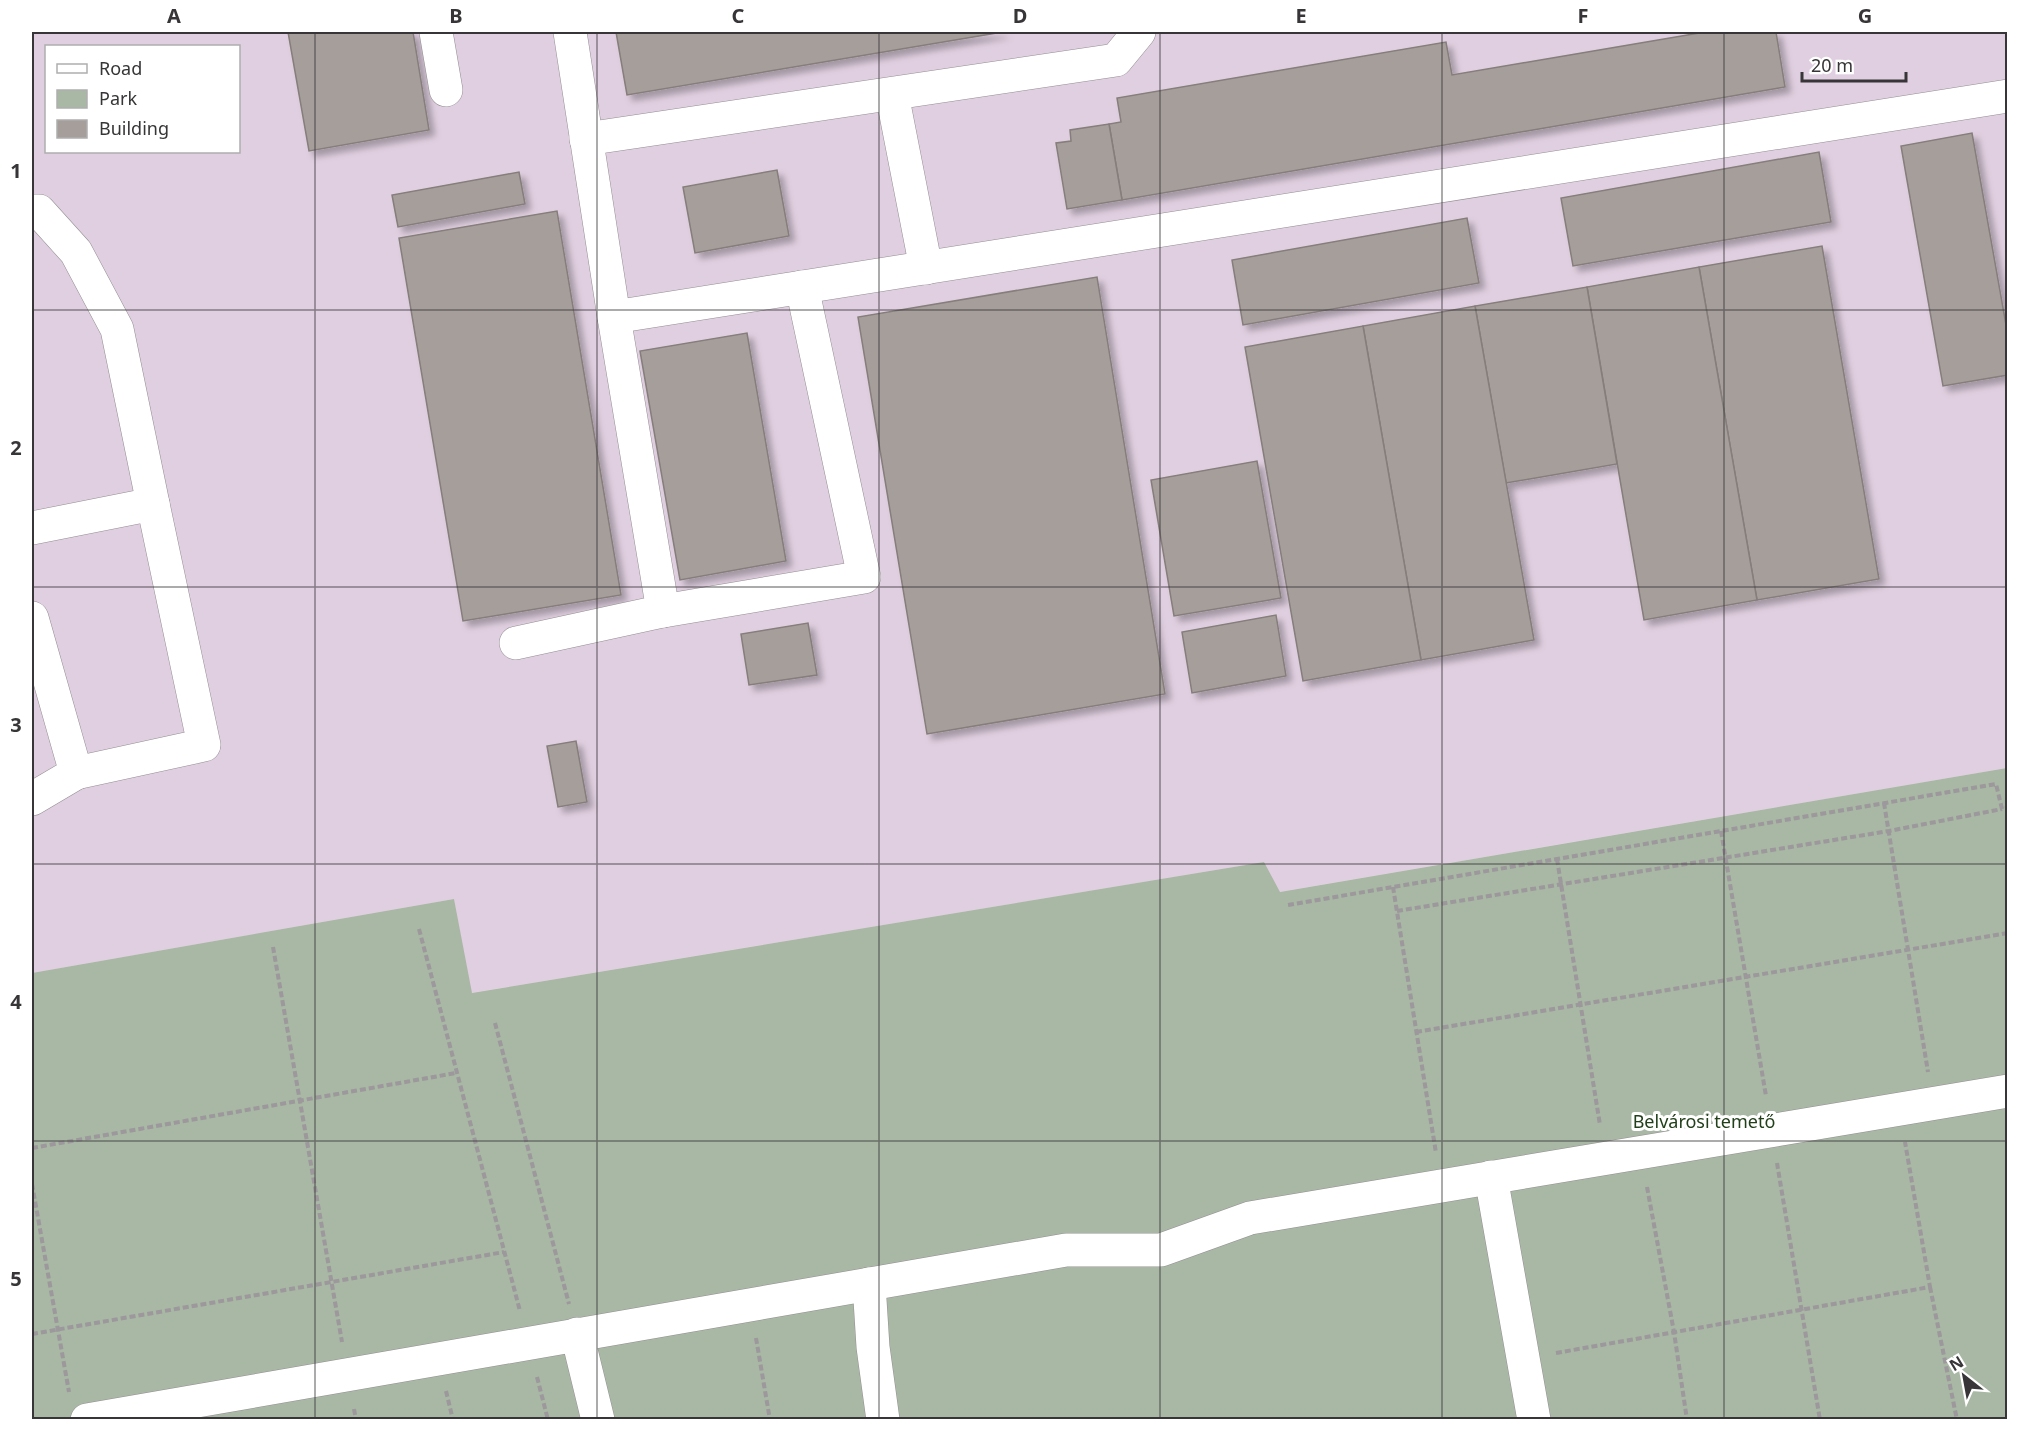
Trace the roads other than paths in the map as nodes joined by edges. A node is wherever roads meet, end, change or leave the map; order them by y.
1 (436, 32) edge
2 (570, 32) edge
3 (1139, 32) edge
4 (446, 90) dead end
5 (892, 94) junction
6 (2007, 96) edge
7 (586, 139) junction
8 (32, 211) edge
9 (926, 268) junction
10 (802, 287) junction
11 (614, 317) junction
12 (153, 504) junction
13 (32, 528) edge
14 (663, 611) junction
15 (32, 618) edge
16 (516, 643) dead end
17 (76, 773) junction
18 (32, 799) edge
19 (2007, 1091) edge
20 (1491, 1178) junction
21 (869, 1284) junction
22 (577, 1334) junction
23 (78, 1408) edge
24 (598, 1419) edge
25 (883, 1419) edge
26 (1534, 1419) edge

1 - 4 lane
2 - 7 lane
3 - 5 lane
5 - 7 lane
5 - 9 lane
6 - 9 lane
7 - 11 lane
8 - 12 lane
9 - 10 lane
10 - 11 lane
10 - 14 lane
11 - 14 lane
12 - 13 lane
12 - 17 lane
14 - 16 lane
15 - 17 lane
17 - 18 lane
19 - 20 lane
20 - 21 lane
20 - 26 lane
21 - 22 lane
21 - 25 lane
22 - 23 lane
22 - 24 lane

